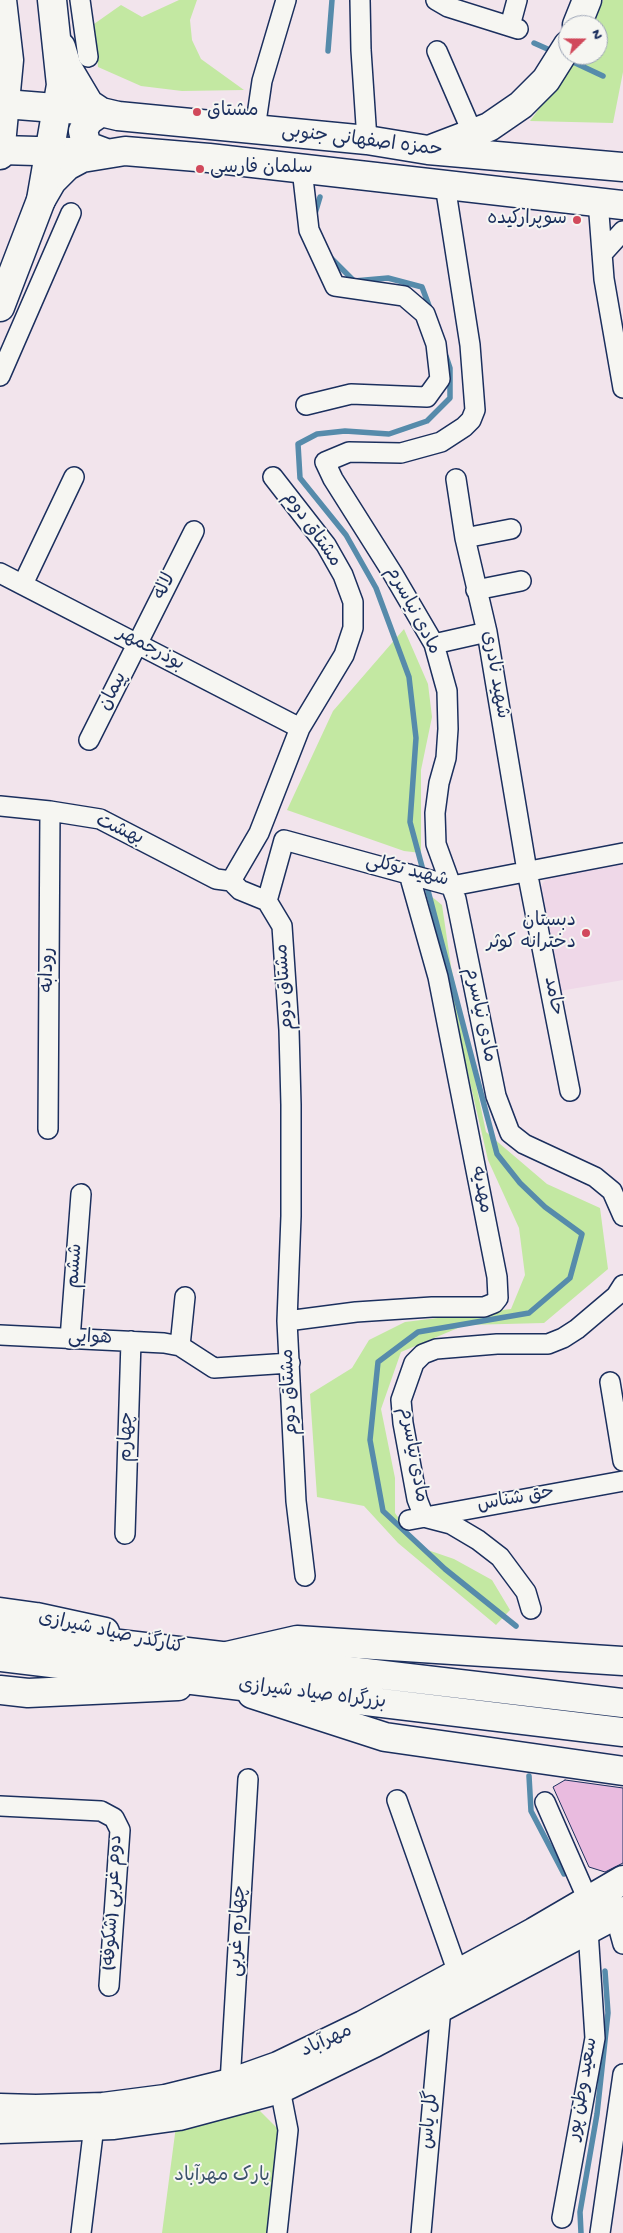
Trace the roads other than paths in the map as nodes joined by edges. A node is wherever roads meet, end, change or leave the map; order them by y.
1 (2, 0) edge
2 (52, 0) edge
3 (80, 0) edge
4 (286, 0) edge
5 (360, 0) edge
6 (436, 0) edge
7 (517, 0) edge
8 (587, 0) edge
9 (581, 15) edge
10 (55, 30) junction
11 (437, 51) dead end
12 (88, 57) dead end
13 (558, 61) edge
14 (5, 104) junction
15 (57, 108) junction
16 (101, 112) junction
17 (255, 130) junction
18 (473, 134) junction
19 (367, 140) junction
20 (0, 150) edge
21 (428, 150) junction
22 (49, 152) junction
23 (106, 153) junction
24 (0, 154) edge
25 (623, 167) edge
26 (302, 169) junction
27 (445, 185) junction
28 (41, 200) junction
29 (610, 203) edge
30 (71, 213) dead end
31 (623, 231) edge
32 (602, 254) junction
33 (0, 307) edge
34 (616, 313) edge
35 (0, 376) edge
36 (623, 388) edge
37 (306, 405) dead end
38 (74, 477) dead end
39 (273, 477) dead end
40 (456, 479) dead end
41 (511, 529) dead end
42 (194, 531) dead end
43 (466, 538) junction
44 (0, 573) edge
45 (521, 581) dead end
46 (23, 584) junction
47 (476, 590) junction
48 (487, 632) junction
49 (138, 644) junction
50 (434, 644) junction
51 (300, 728) junction
52 (89, 740) dead end
53 (0, 806) edge
54 (50, 811) junction
55 (623, 853) edge
56 (528, 871) junction
57 (409, 874) junction
58 (231, 881) junction
59 (452, 886) junction
60 (267, 901) junction
61 (570, 1091) dead end
62 (48, 1129) dead end
63 (81, 1194) dead end
64 (623, 1216) edge
65 (623, 1285) edge
66 (185, 1297) dead end
67 (288, 1320) junction
68 (0, 1335) edge
69 (70, 1339) junction
70 (130, 1341) junction
71 (180, 1346) junction
72 (290, 1363) junction
73 (610, 1382) dead end
74 (623, 1461) edge
75 (623, 1481) edge
76 (417, 1518) junction
77 (125, 1534) dead end
78 (305, 1576) dead end
79 (530, 1609) dead end
80 (0, 1612) edge
81 (0, 1630) edge
82 (221, 1657) junction
83 (0, 1658) edge
84 (623, 1661) edge
85 (219, 1684) junction
86 (0, 1690) edge
87 (623, 1703) edge
88 (623, 1732) edge
89 (623, 1771) edge
90 (248, 1779) dead end
91 (397, 1800) dead end
92 (545, 1802) dead end
93 (0, 1806) edge
94 (623, 1880) edge
95 (588, 1900) junction
96 (619, 1913) edge
97 (588, 1930) junction
98 (623, 1944) edge
99 (458, 1973) junction
100 (109, 1986) dead end
101 (442, 2008) junction
102 (623, 2074) edge
103 (230, 2083) junction
104 (280, 2088) junction
105 (0, 2108) edge
106 (94, 2126) junction
107 (0, 2129) edge
108 (562, 2218) dead end
109 (81, 2233) edge
110 (277, 2233) edge
111 (422, 2233) edge
112 (600, 2233) edge

1 - 14 main road
2 - 10 main road
3 - 12 street
4 - 17 street
5 - 19 street
6 - 7 street
8 - 9 main road
10 - 15 main road
10 - 16 main road
11 - 18 street
13 - 18 main road
14 - 15 main road, حمزه اصفهانی جنوبی
14 - 20 main road
15 - 16 main road, حمزه اصفهانی جنوبی
15 - 22 main road
16 - 17 main road, حمزه اصفهانی جنوبی
16 - 23 main road
17 - 19 main road, حمزه اصفهانی جنوبی
18 - 21 main road
19 - 21 main road, حمزه اصفهانی جنوبی
20 - 22 main road, حمزه اصفهانی جنوبی
20 - 24 main road
21 - 25 main road, حمزه اصفهانی جنوبی
22 - 23 main road, حمزه اصفهانی جنوبی
22 - 28 main road
23 - 26 main road, حمزه اصفهانی جنوبی
23 - 28 main road, حمزه اصفهانی جنوبی
26 - 27 main road, حمزه اصفهانی جنوبی
26 - 37 street
27 - 29 main road, حمزه اصفهانی جنوبی
27 - 50 street, مادی نیاسرم
28 - 33 main road
29 - 32 street
30 - 35 street
31 - 32 street
32 - 34 street
34 - 36 street
38 - 46 street
39 - 51 street, مشتاق دوم
40 - 43 street, شهید نادری
41 - 43 street
42 - 49 street, لاله
43 - 47 street, شهید نادری
44 - 46 street, بوذرجمهر
45 - 47 street
46 - 49 street, بوذرجمهر
47 - 48 street, شهید نادری
48 - 50 street
48 - 56 street, شهید نادری
49 - 51 street, بوذرجمهر
49 - 52 street, پیمان
50 - 59 street, مادی نیاسرم
51 - 58 street, مشتاق دوم
53 - 54 street, بهشت
54 - 58 street, بهشت
54 - 62 street, رودابه
55 - 56 street, شهید توکلی
56 - 59 street, شهید توکلی
56 - 61 street, حامد
57 - 59 street, شهید توکلی
57 - 60 street, شهید توکلی
57 - 67 street, مهدیه
58 - 60 street
59 - 64 street, مادی نیاسرم
60 - 67 street, مشتاق دوم
63 - 69 street, ششم
65 - 76 street, مادی نیاسرم
66 - 71 street
67 - 72 street, مشتاق دوم
68 - 69 street, هوایی
69 - 70 street, هوایی
70 - 71 street, هوایی
70 - 77 street, چهارم
71 - 72 street, هوایی
72 - 78 street, مشتاق دوم
73 - 74 street
75 - 76 street, حق شناس
76 - 79 street, مادی نیاسرم
80 - 82 main road, کنارگذر صیاد شیرازی
81 - 82 main road, بزرگراه صیاد شیرازی
82 - 84 main road
82 - 87 main road, بزرگراه صیاد شیرازی
83 - 85 main road, بزرگراه صیاد شیرازی
85 - 86 main road, کنارگذر صیاد شیرازی
85 - 88 main road, بزرگراه صیاد شیرازی
85 - 89 main road
90 - 103 street, چهارم غربی
91 - 99 street
92 - 95 street
93 - 100 street, دوم غربی (شکوفه)
94 - 95 main road, مهرآباد
95 - 99 main road, مهرآباد
96 - 97 main road, مهرآباد
96 - 98 street
97 - 101 main road, مهرآباد
97 - 108 street, سعید وطن پور
99 - 103 main road, مهرآباد
101 - 104 main road, مهرآباد
101 - 111 street, گل یاس
102 - 112 street
103 - 105 main road, مهرآباد
104 - 106 main road, مهرآباد
104 - 110 street
106 - 107 main road, مهرآباد
106 - 109 street

